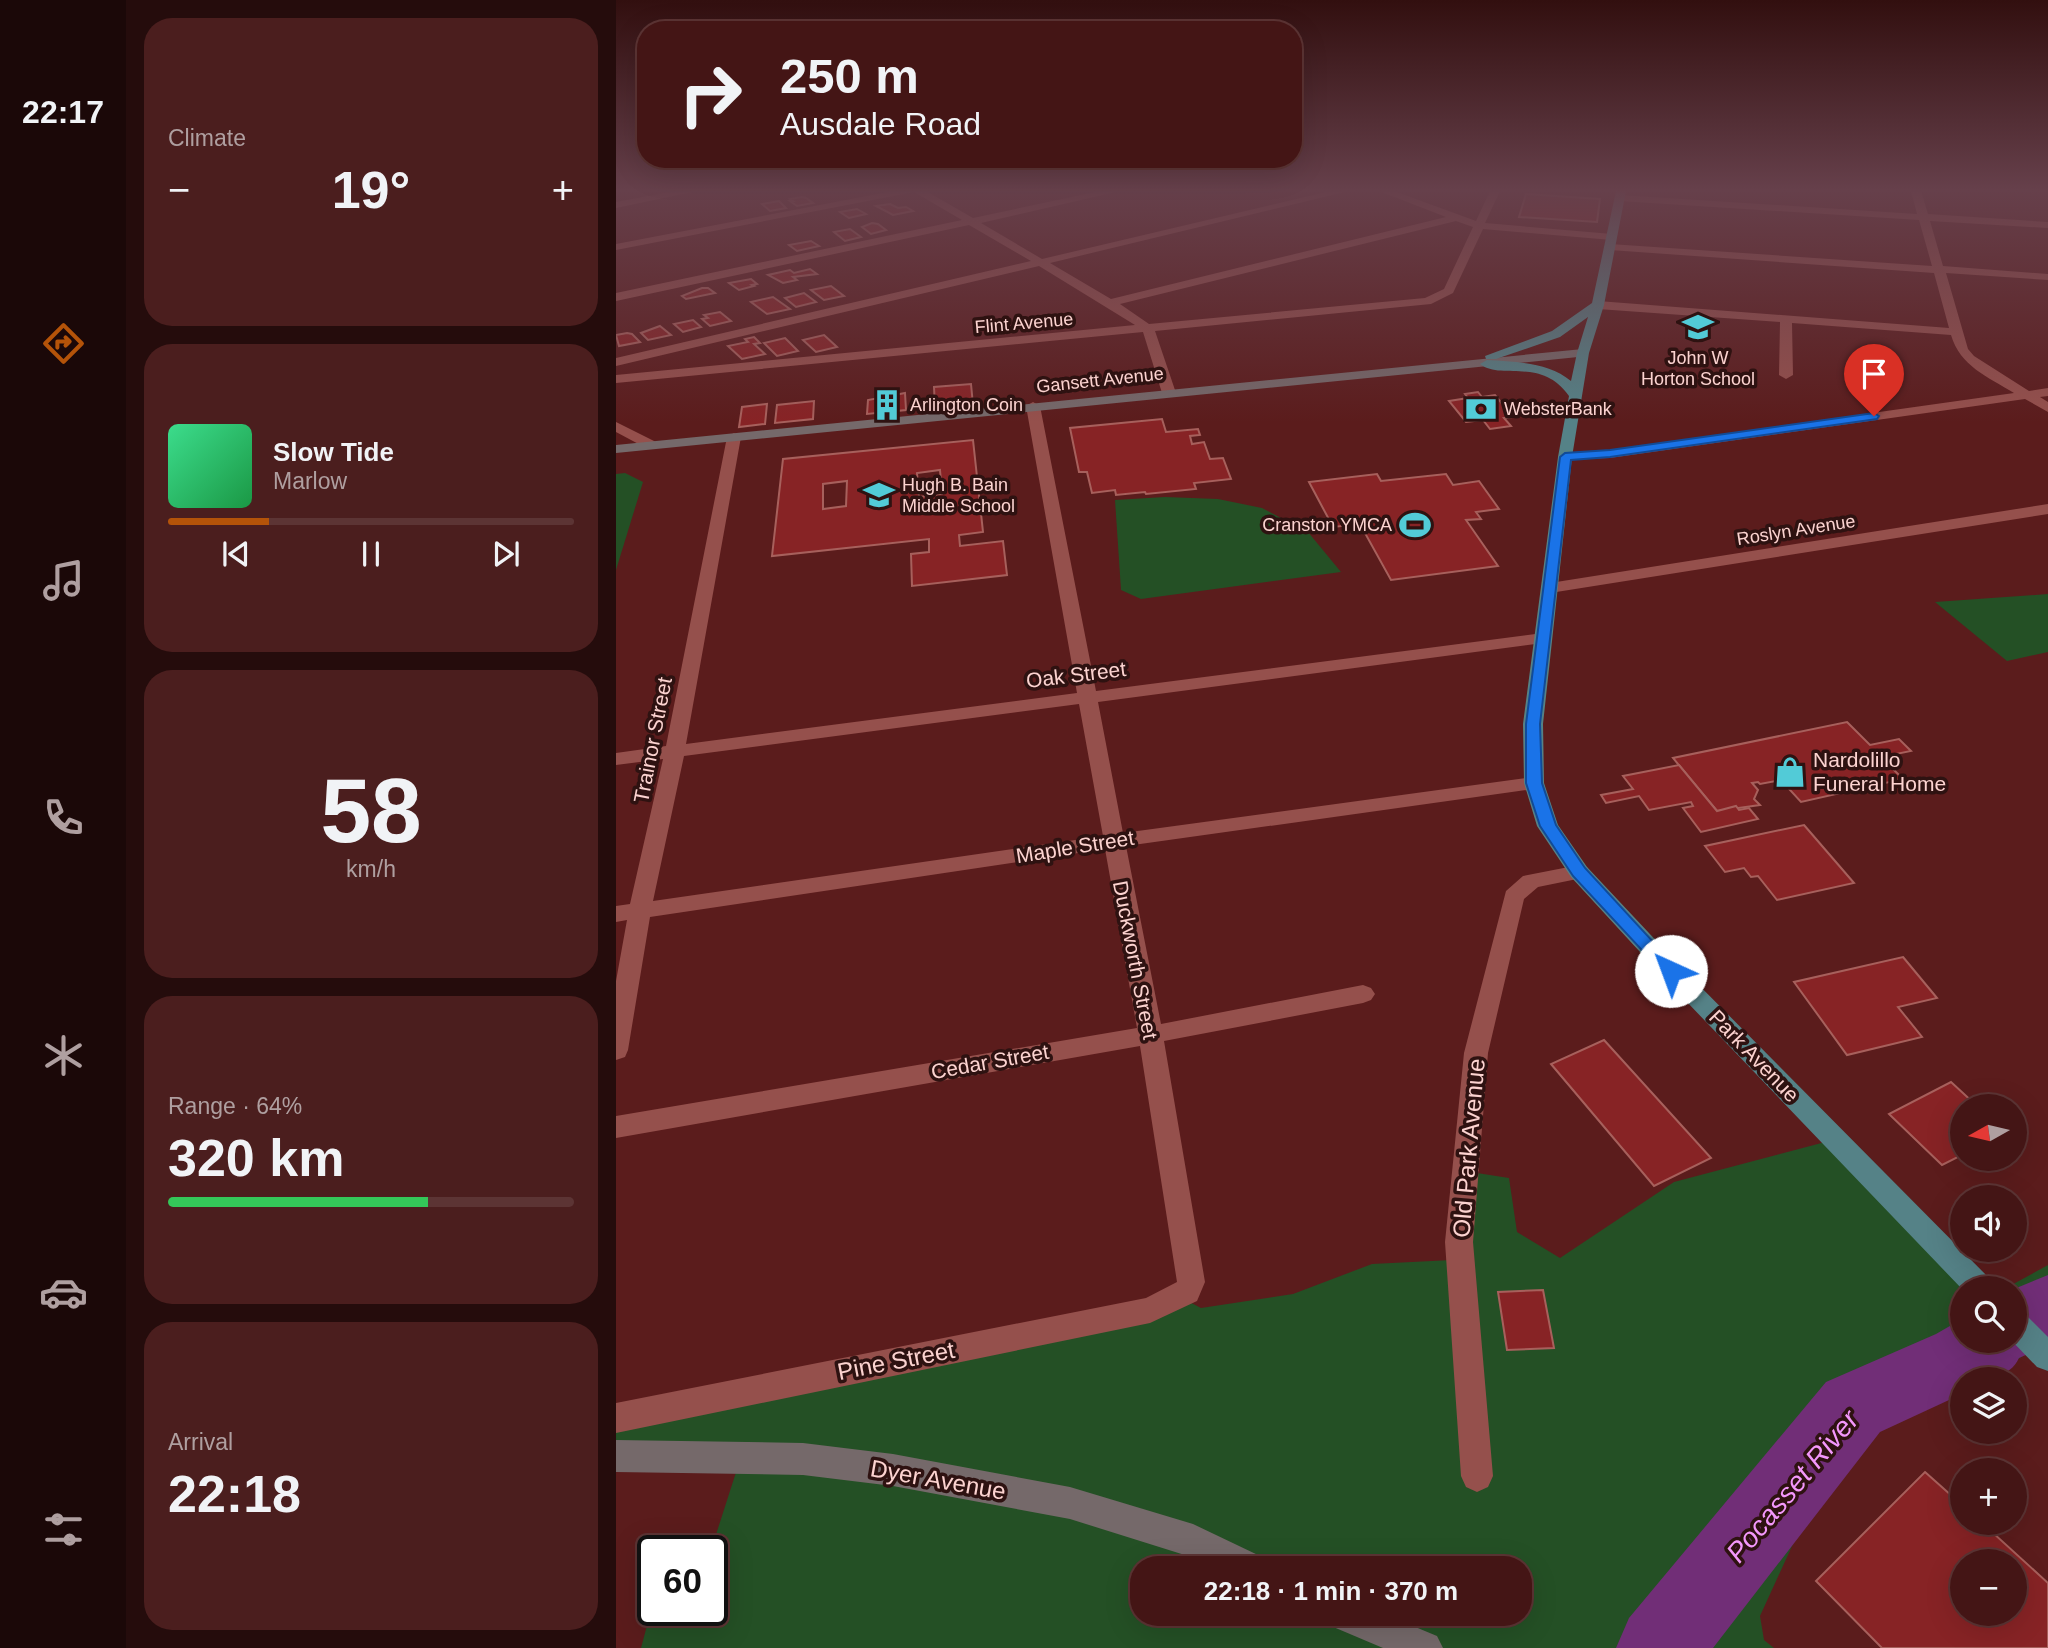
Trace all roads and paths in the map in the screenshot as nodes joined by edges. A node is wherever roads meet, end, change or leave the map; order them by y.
1 (754, 268) edge
2 (1011, 268) edge
3 (1051, 268) edge
4 (1252, 268) edge
5 (1459, 268) edge
6 (1606, 268) edge
7 (1915, 268) edge
8 (1940, 270) junction
9 (2048, 277) edge
10 (616, 297) edge
11 (1109, 303) junction
12 (1598, 305) junction
13 (1786, 318) junction
14 (1148, 329) junction
15 (1957, 332) junction
16 (1583, 354) junction
17 (1489, 360) junction
18 (616, 362) edge
19 (1786, 375) dead end
20 (616, 379) edge
21 (2048, 392) edge
22 (1169, 393) junction
23 (2028, 395) junction
24 (1576, 396) junction
25 (1033, 406) junction
26 (2048, 408) edge
27 (616, 426) edge
28 (734, 437) junction
29 (651, 445) junction
30 (616, 449) edge
31 (1565, 457) junction
32 (2048, 509) edge
33 (1550, 588) junction
34 (1543, 638) junction
35 (1088, 696) junction
36 (674, 750) junction
37 (616, 758) edge
38 (1534, 783) junction
39 (1113, 841) junction
40 (1579, 872) junction
41 (640, 911) junction
42 (616, 915) edge
43 (1363, 994) dead end
44 (1150, 1035) junction
45 (616, 1050) edge
46 (616, 1127) edge
47 (1968, 1276) edge
48 (1175, 1300) joint
49 (2027, 1336) edge
50 (2048, 1357) edge
51 (616, 1418) edge
52 (616, 1456) edge
53 (1477, 1476) dead end
54 (1224, 1556) edge
55 (1372, 1626) edge
56 (1425, 1648) edge

1 - 10 street
2 - 18 street
3 - 11 street
4 - 11 street
5 - 14 street, Flint Avenue
6 - 12 main road, Park Avenue
7 - 8 street
8 - 9 street
8 - 15 street
11 - 14 street
12 - 13 street
12 - 16 main road, Park Avenue
12 - 17 main road
13 - 15 street
13 - 19 street
14 - 20 street, Flint Avenue
14 - 22 street
15 - 23 street
16 - 17 main road, Gansett Avenue
16 - 24 main road, Park Avenue
17 - 22 main road, Gansett Avenue
17 - 24 main road
21 - 23 street
22 - 25 main road, Gansett Avenue
23 - 26 street
23 - 31 street
24 - 31 main road, Park Avenue
25 - 28 main road, Gansett Avenue
25 - 35 street, Duckworth Street
27 - 29 street
28 - 29 main road, Gansett Avenue
28 - 36 street, Trainor Street
29 - 30 main road, Gansett Avenue
31 - 33 main road, Park Avenue
32 - 33 street, Roslyn Avenue
33 - 34 main road, Park Avenue
34 - 35 street, Oak Street
34 - 38 main road, Park Avenue
35 - 36 street, Oak Street
35 - 39 street, Duckworth Street
36 - 37 street, Oak Street
36 - 41 street, Trainor Street
38 - 39 street, Maple Street
38 - 40 main road, Park Avenue
39 - 41 street, Maple Street
39 - 44 street, Duckworth Street
40 - 47 main road, Park Avenue
40 - 53 street, Old Park Avenue
41 - 42 street, Maple Street
41 - 45 street, Trainor Street
43 - 44 street, Cedar Street
44 - 46 street, Cedar Street
44 - 48 street, Duckworth Street
48 - 51 street, Pine Street
49 - 50 main road
52 - 54 main road, Dyer Avenue
55 - 56 main road

